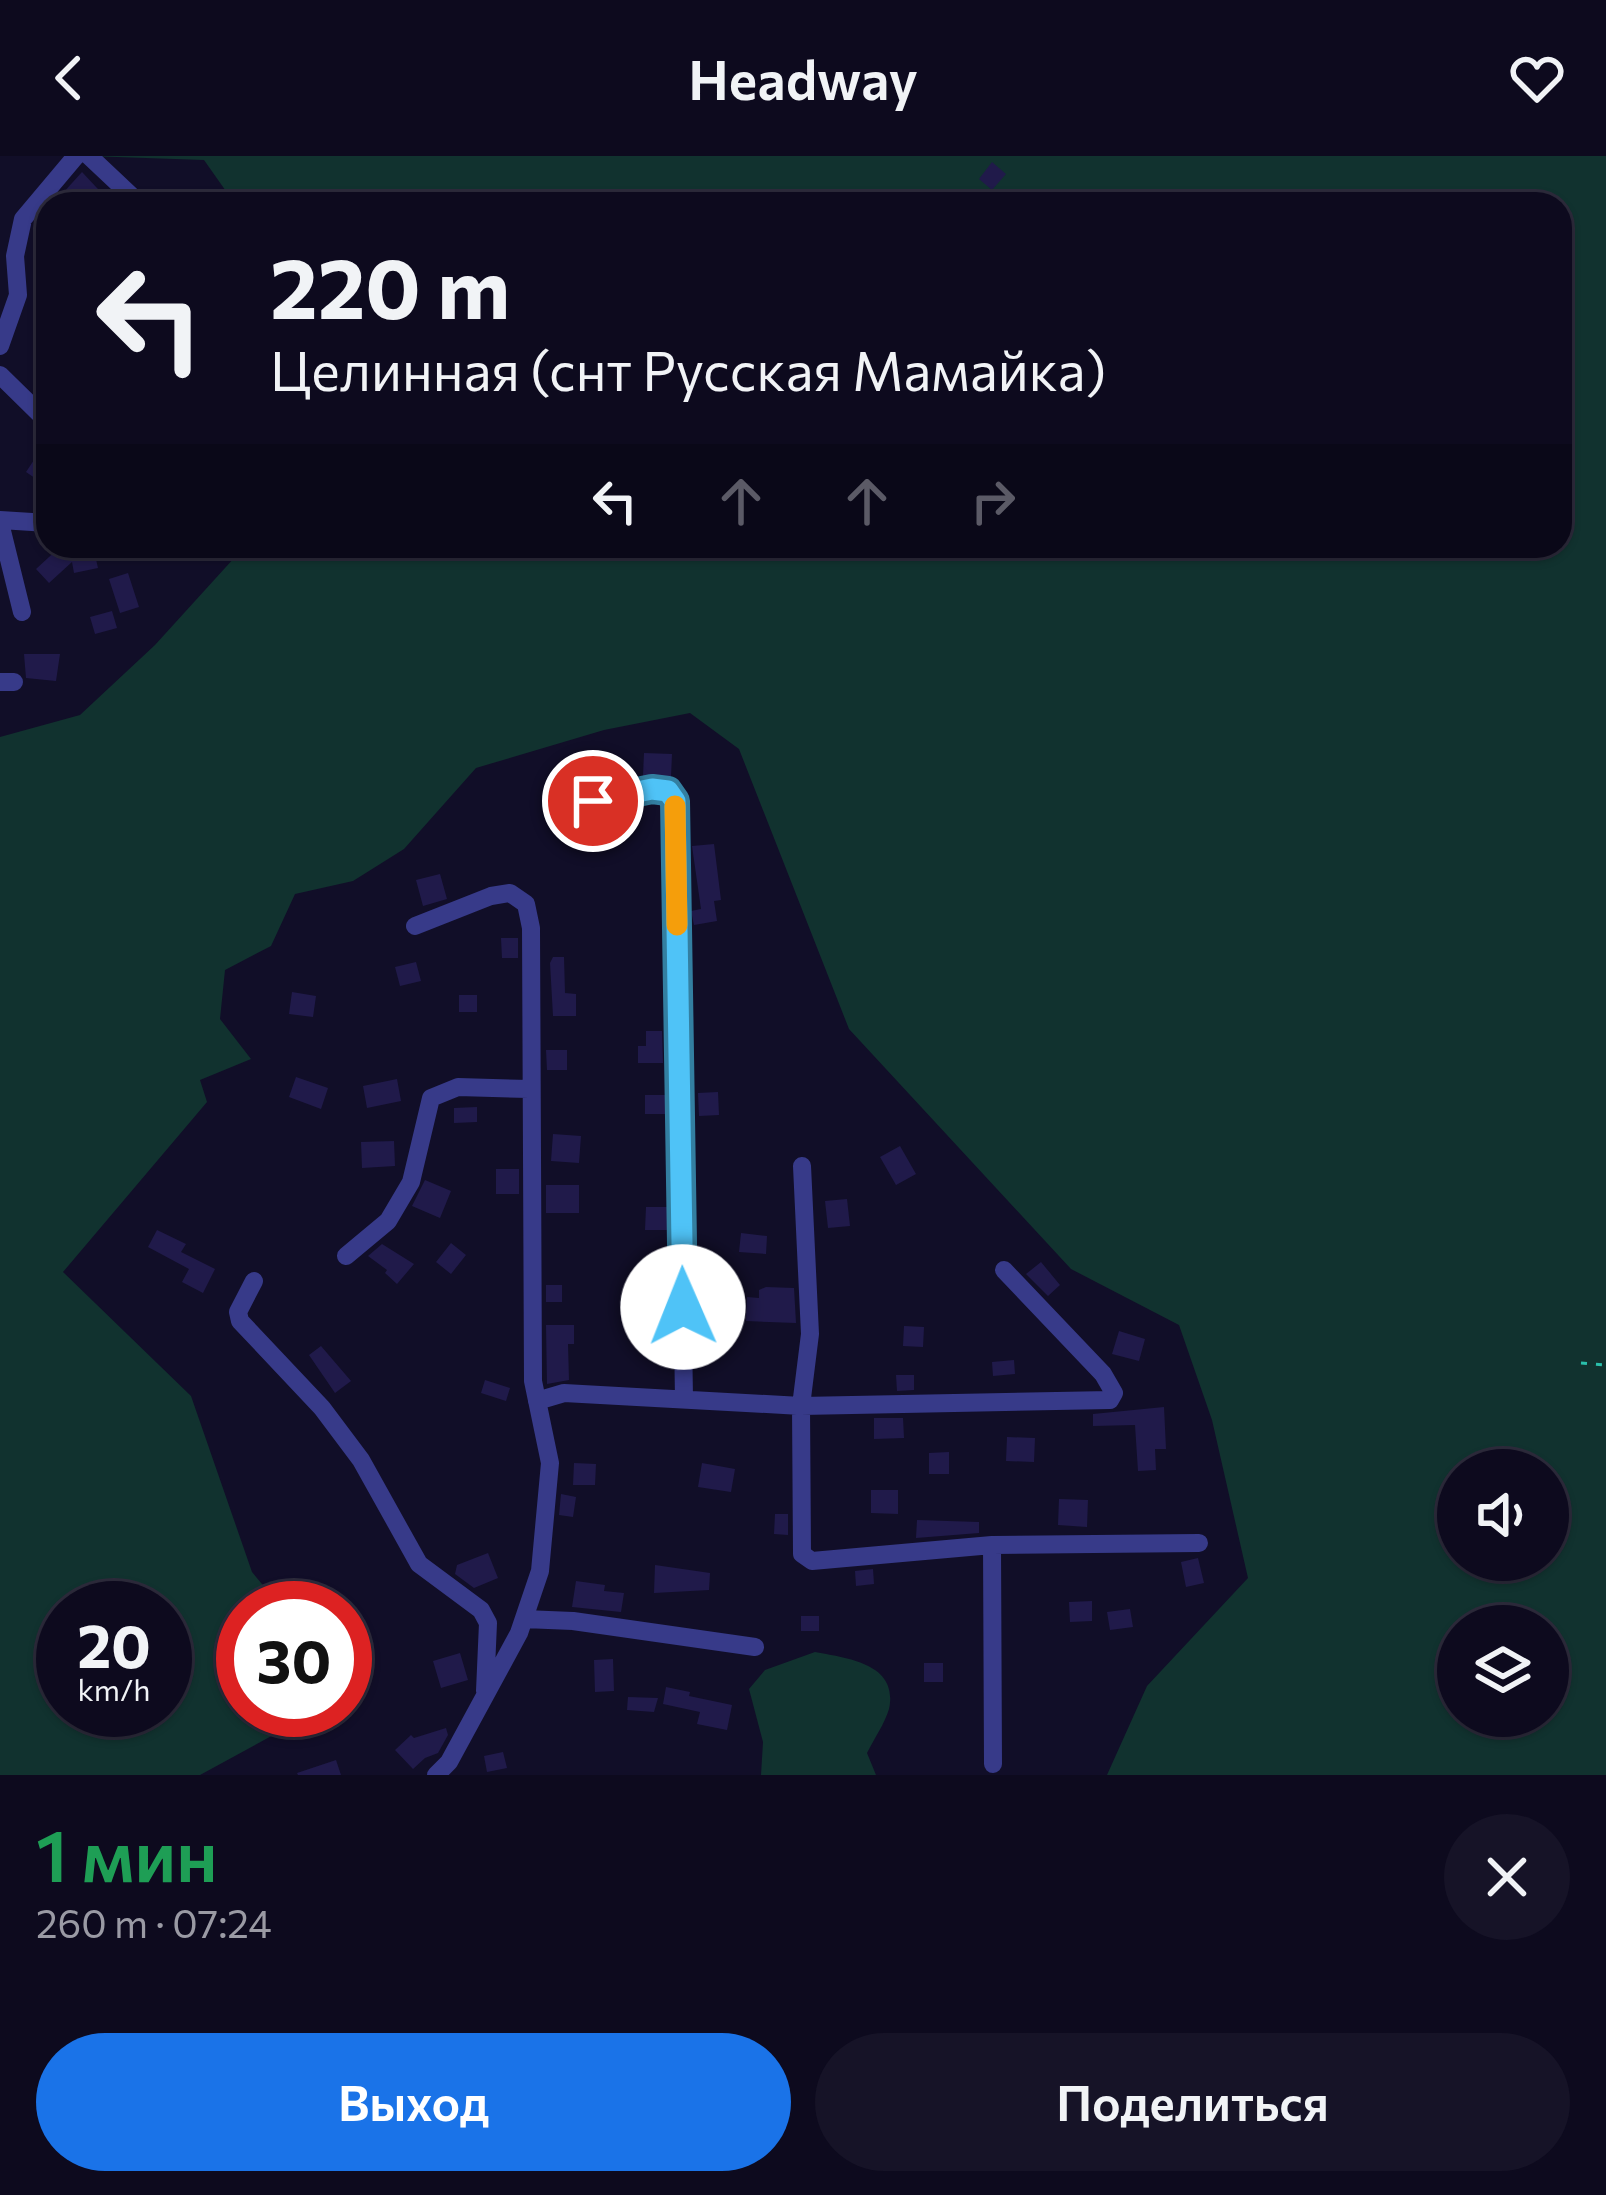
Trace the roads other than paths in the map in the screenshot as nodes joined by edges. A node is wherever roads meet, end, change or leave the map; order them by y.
1 (76, 156) edge
2 (89, 156) edge
3 (46, 192) edge
4 (127, 192) edge
5 (36, 204) edge
6 (0, 346) edge
7 (0, 375) edge
8 (36, 410) edge
9 (0, 522) edge
10 (36, 523) edge
11 (22, 613) dead end
12 (593, 801) dead end
13 (415, 926) dead end
14 (529, 1089) junction
15 (802, 1166) dead end
16 (346, 1256) dead end
17 (1004, 1270) dead end
18 (254, 1281) dead end
19 (684, 1400) junction
20 (537, 1401) junction
21 (801, 1406) junction
22 (1199, 1543) dead end
23 (992, 1545) junction
24 (524, 1619) junction
25 (755, 1647) dead end
26 (484, 1695) junction
27 (993, 1764) dead end
28 (436, 1775) edge

1 - 3 street
2 - 4 street
5 - 6 street
7 - 8 street
9 - 10 street
9 - 11 street
12 - 19 street
13 - 14 street
14 - 16 street
14 - 20 street
15 - 21 street
17 - 21 street
18 - 26 street
19 - 20 street
19 - 21 street
20 - 24 street
21 - 23 street
22 - 23 street
23 - 27 street
24 - 25 street
24 - 26 street
26 - 28 street

